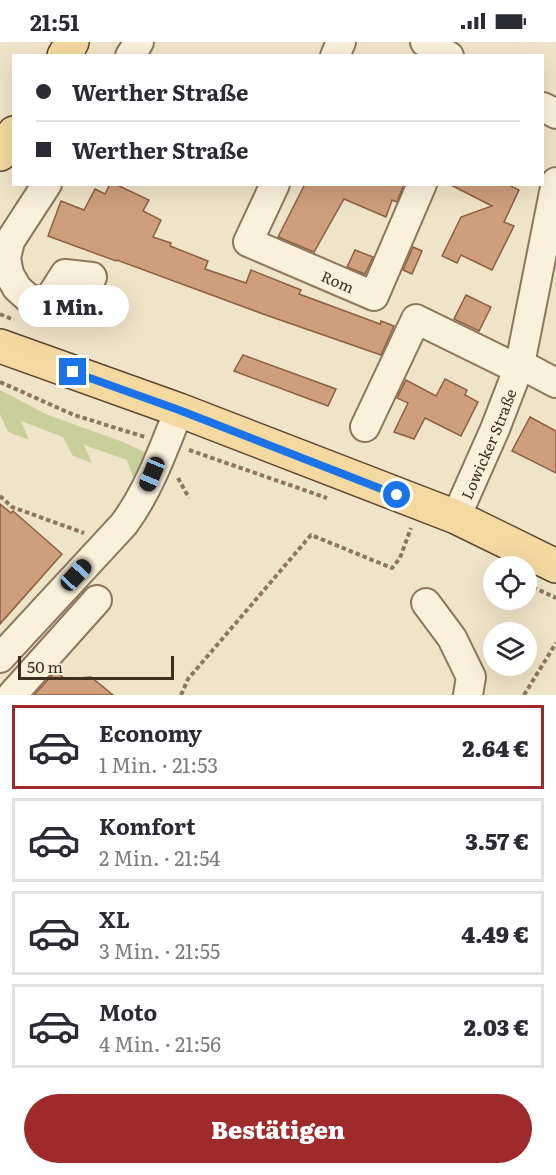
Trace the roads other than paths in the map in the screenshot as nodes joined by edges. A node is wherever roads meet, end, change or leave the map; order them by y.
1 (425, 42) edge
2 (446, 54) edge
3 (12, 136) edge
4 (0, 154) edge
5 (556, 182) edge
6 (46, 186) edge
7 (274, 186) edge
8 (421, 186) edge
9 (92, 277) dead end
10 (0, 346) edge
11 (519, 367) junction
12 (556, 382) edge
13 (179, 410) junction
14 (365, 427) dead end
15 (456, 517) junction
16 (556, 566) edge
17 (97, 600) dead end
18 (426, 603) dead end
19 (0, 658) edge
20 (12, 695) edge
21 (468, 695) edge

1 - 2 street
3 - 4 main road
5 - 11 street, Lowicker Straße
6 - 9 street
7 - 8 street, Rom
10 - 13 main road
11 - 12 street
11 - 14 street, Lowicker Straße
11 - 15 street, Lowicker Straße
13 - 15 main road
13 - 19 street
15 - 16 main road
17 - 20 street
18 - 21 street

